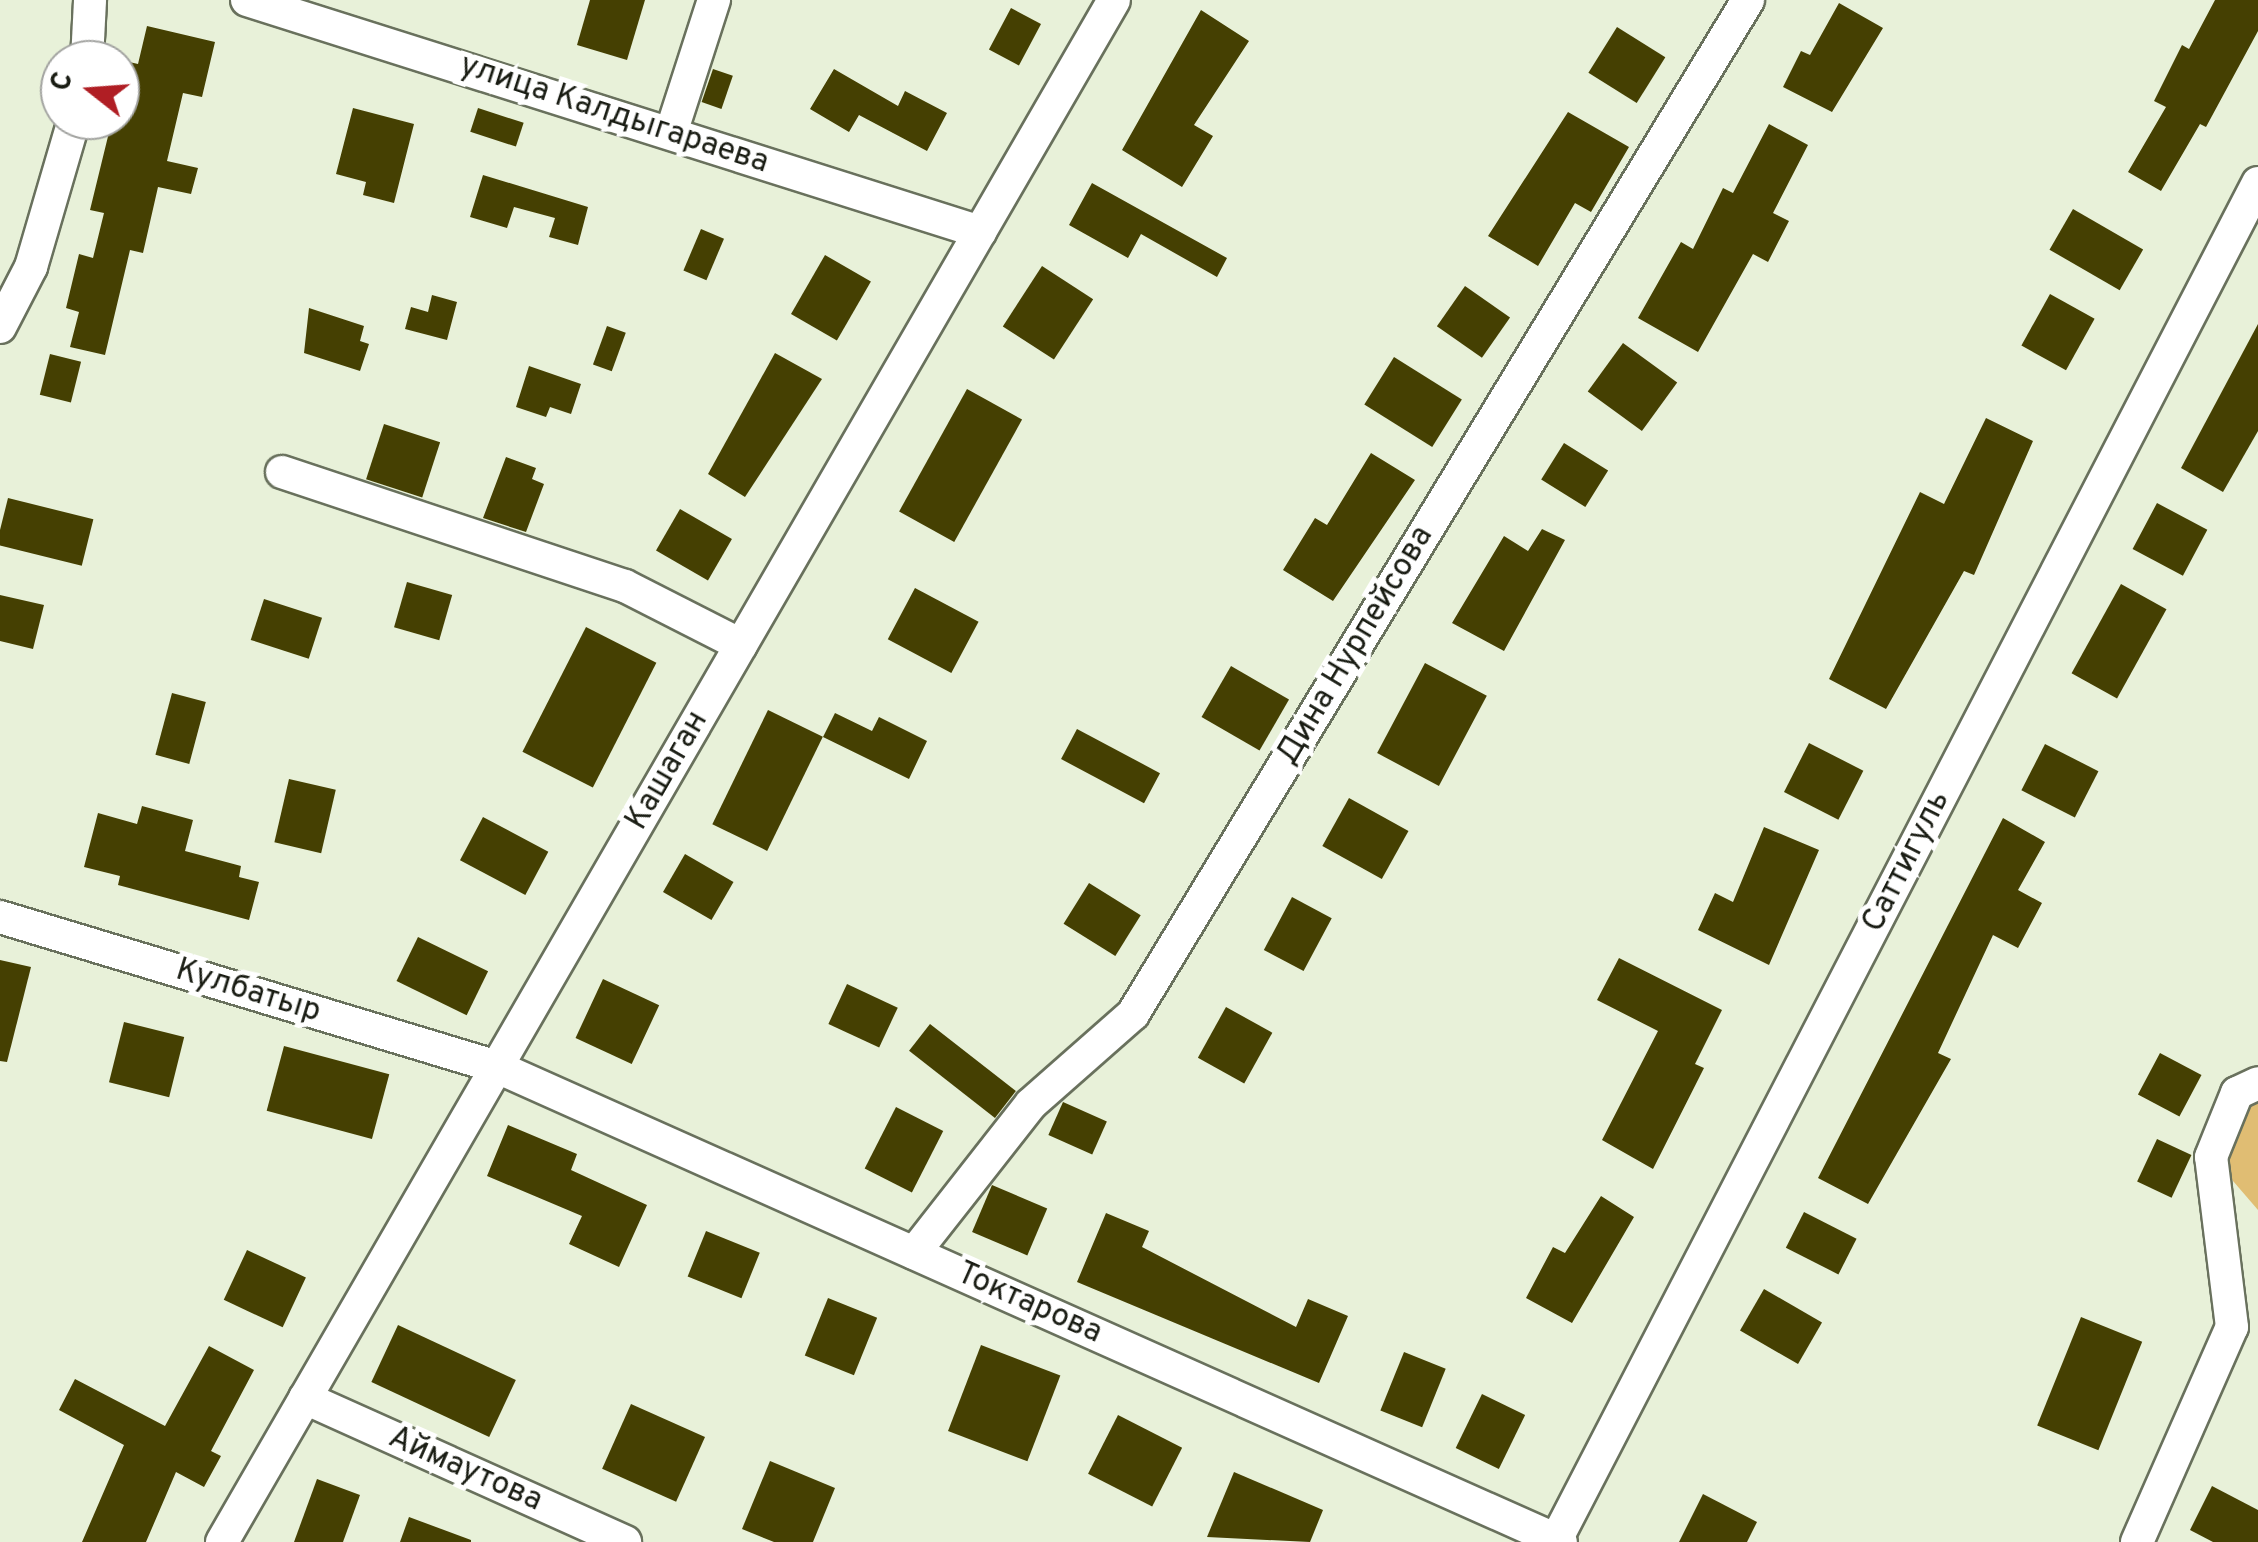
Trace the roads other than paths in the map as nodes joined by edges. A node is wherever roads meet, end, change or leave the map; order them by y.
1 (90, 0) edge
2 (247, 0) edge
3 (714, 0) edge
4 (1114, 0) edge
5 (1748, 0) edge
6 (292, 6) edge
7 (88, 40) edge
8 (671, 133) junction
9 (68, 140) edge
10 (2258, 183) edge
11 (980, 232) junction
12 (0, 327) edge
13 (282, 472) dead end
14 (741, 645) junction
15 (0, 917) edge
16 (496, 1067) junction
17 (2258, 1083) edge
18 (914, 1253) junction
19 (305, 1398) junction
20 (1557, 1541) edge
21 (222, 1542) edge
22 (625, 1542) edge
23 (2137, 1542) edge

1 - 7 street
2 - 6 street, улица Калдыгараева
3 - 8 street
4 - 11 street, Кашаган
5 - 18 street, Дина Нурпейсова
6 - 8 street, улица Калдыгараева
8 - 11 street, улица Калдыгараева
9 - 12 street
10 - 20 street, Саттигуль
11 - 14 street, Кашаган
13 - 14 street
14 - 16 street, Кашаган
15 - 16 street, Кулбатыр
16 - 18 street, Токтарова
16 - 19 street, Кашаган
17 - 23 street
18 - 20 street, Токтарова
19 - 21 street, Кашаган
19 - 22 street, Аймаутова

